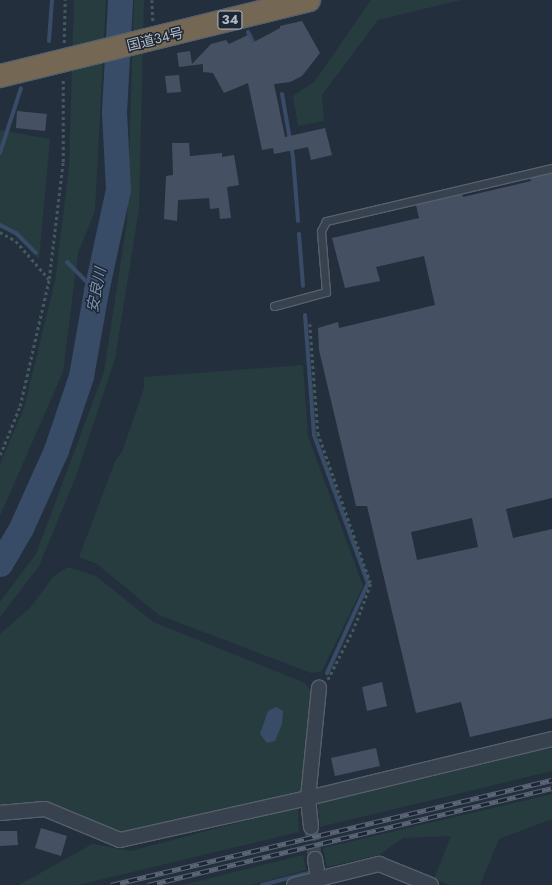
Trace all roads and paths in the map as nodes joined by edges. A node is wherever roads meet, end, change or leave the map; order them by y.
1 (65, 0) edge
2 (309, 0) edge
3 (67, 61) junction
4 (0, 76) edge
5 (552, 168) edge
6 (0, 232) edge
7 (49, 279) junction
8 (274, 306) dead end
9 (310, 324) dead end
10 (0, 455) edge
11 (319, 688) joint
12 (552, 739) edge
13 (308, 798) junction
14 (0, 813) edge
15 (311, 827) tunnel mouth
16 (315, 859) tunnel mouth
17 (318, 879) junction
18 (294, 885) edge
19 (430, 885) edge

1 - 3 path
2 - 3 highway, 国道34号 / 34
3 - 4 highway, 国道34号 / 34
3 - 7 path
5 - 8 lane
6 - 7 path
7 - 10 path
9 - 11 path
11 - 13 street
12 - 13 street
13 - 14 street
13 - 15 street
16 - 17 street
17 - 18 street
17 - 19 street

